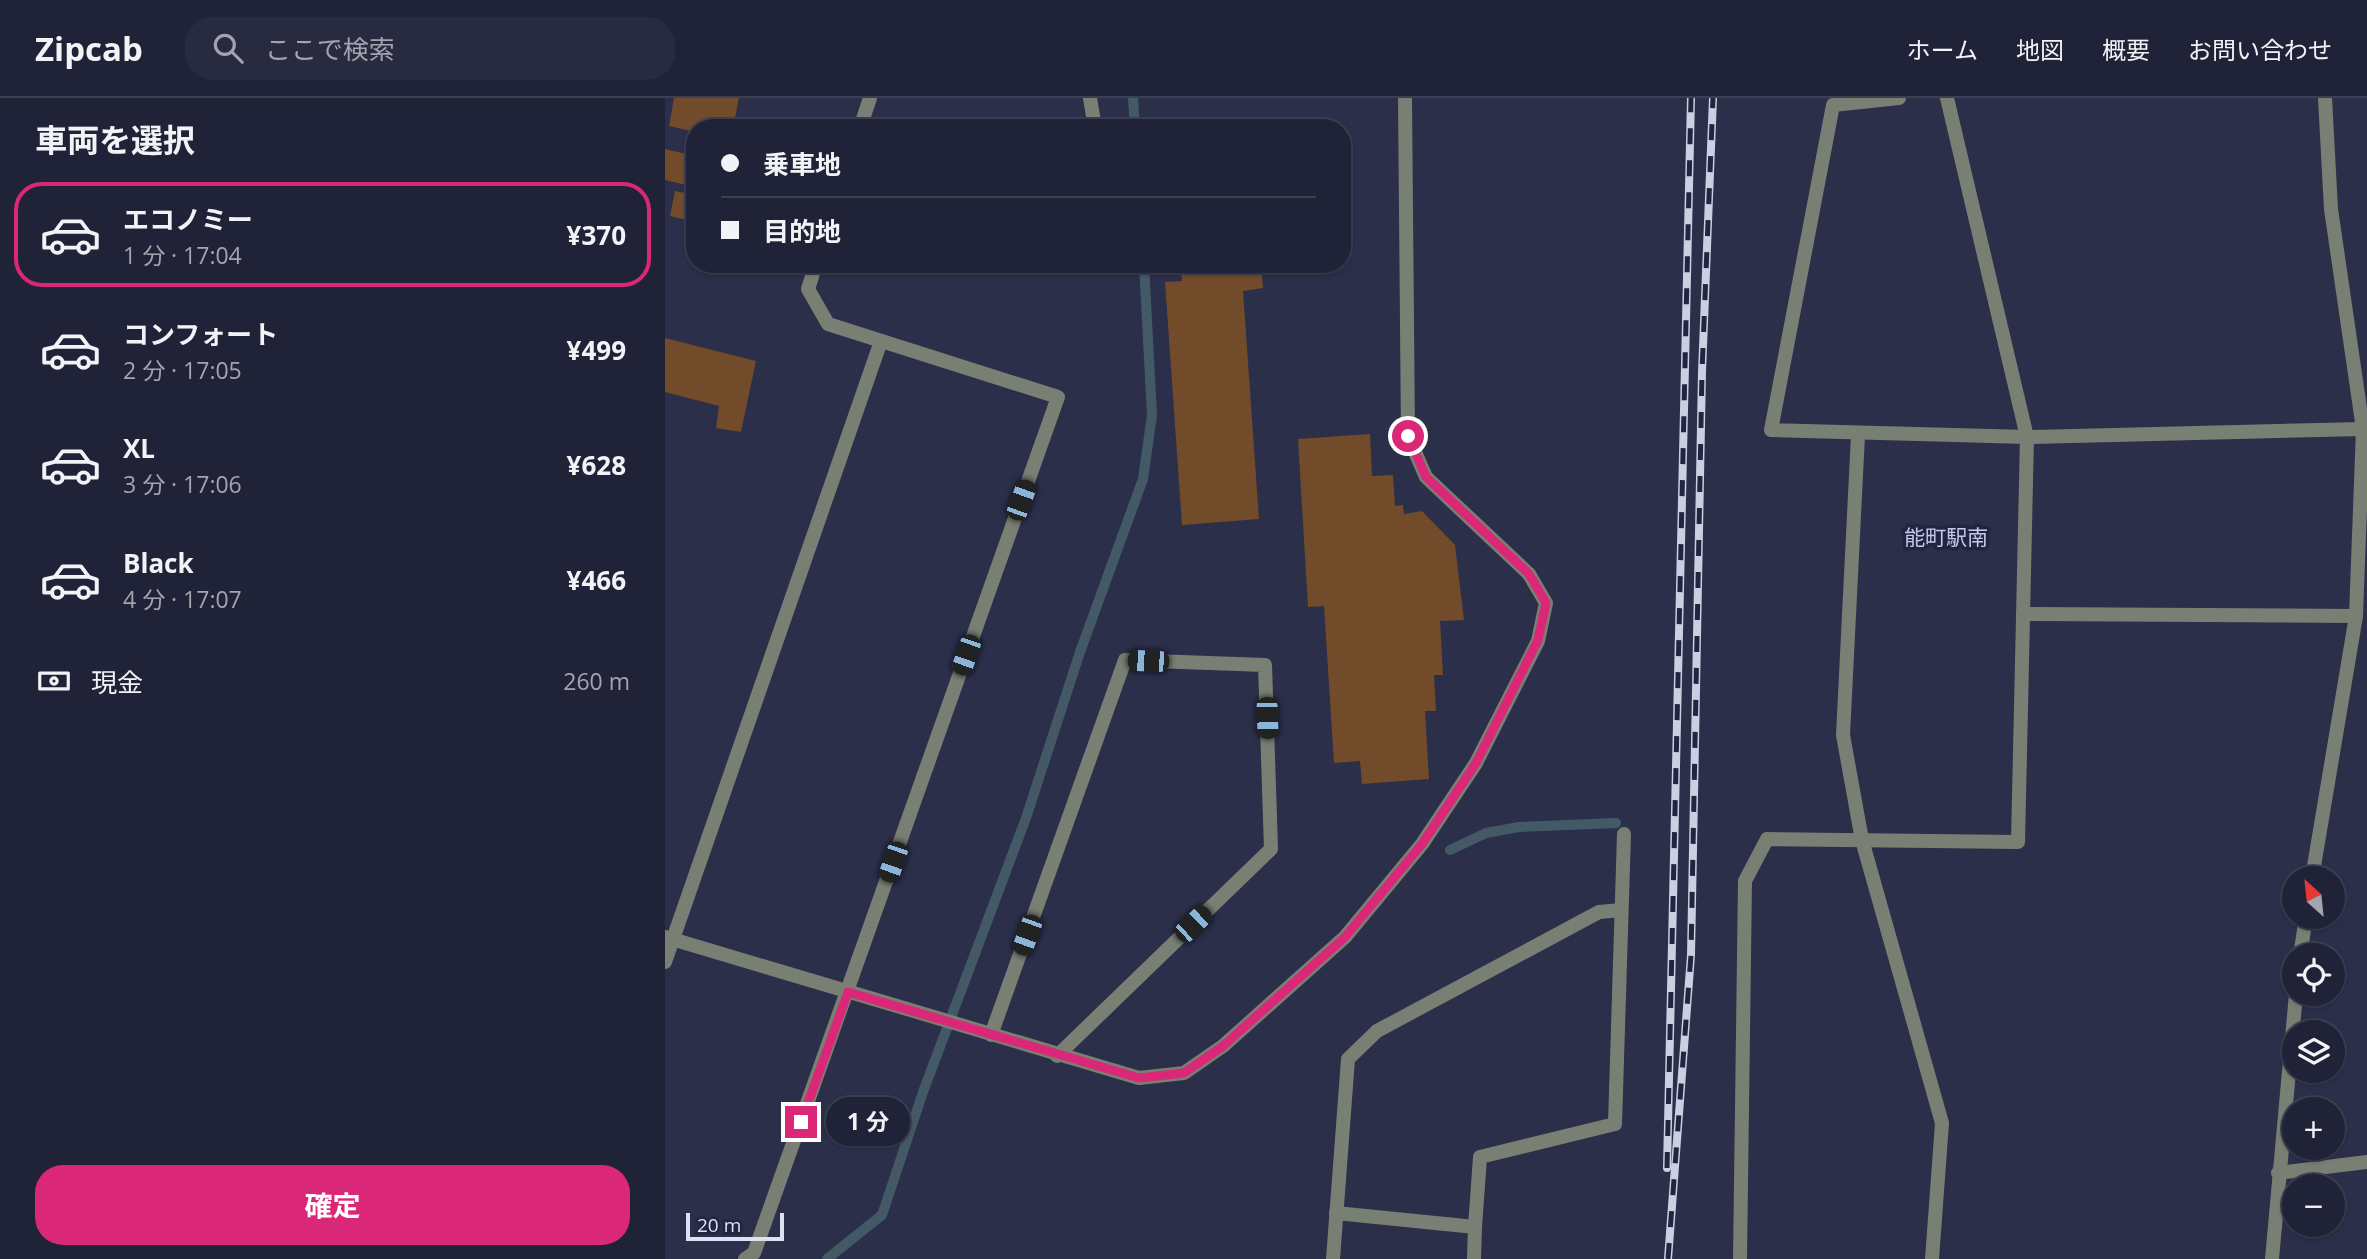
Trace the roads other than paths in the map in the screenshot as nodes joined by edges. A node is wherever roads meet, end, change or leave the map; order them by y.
1 (870, 98) edge
2 (1090, 98) edge
3 (1405, 98) edge
4 (1899, 98) edge
5 (1947, 98) edge
6 (2325, 98) edge
7 (863, 119) edge
8 (1094, 119) edge
9 (813, 273) edge
10 (881, 341) junction
11 (2363, 429) junction
12 (1859, 435) junction
13 (2027, 437) junction
14 (2023, 614) junction
15 (2356, 616) junction
16 (1624, 834) dead end
17 (1862, 841) junction
18 (2314, 866) edge
19 (1621, 910) junction
20 (669, 939) edge
21 (665, 962) edge
22 (848, 992) junction
23 (2295, 1006) edge
24 (991, 1035) junction
25 (1057, 1056) junction
26 (2367, 1162) edge
27 (2278, 1173) junction
28 (1336, 1213) junction
29 (1475, 1227) junction
30 (745, 1259) edge
31 (1333, 1259) edge
32 (1474, 1259) edge
33 (1740, 1259) edge
34 (1932, 1259) edge
35 (2272, 1259) edge

1 - 7 street
2 - 8 street
3 - 25 street
4 - 12 street
5 - 13 street
6 - 11 street
9 - 10 street
10 - 20 street
10 - 22 street
11 - 13 street
11 - 15 street
12 - 13 street
12 - 17 street
13 - 14 street
14 - 15 street
14 - 17 street
15 - 18 street
16 - 19 street
17 - 33 street
17 - 34 street
19 - 28 street
19 - 29 street
20 - 21 street
20 - 22 street
22 - 24 street
22 - 30 street
23 - 27 street
24 - 25 street
24 - 25 street
26 - 27 street
27 - 35 street
28 - 29 street
28 - 31 street
29 - 32 street

